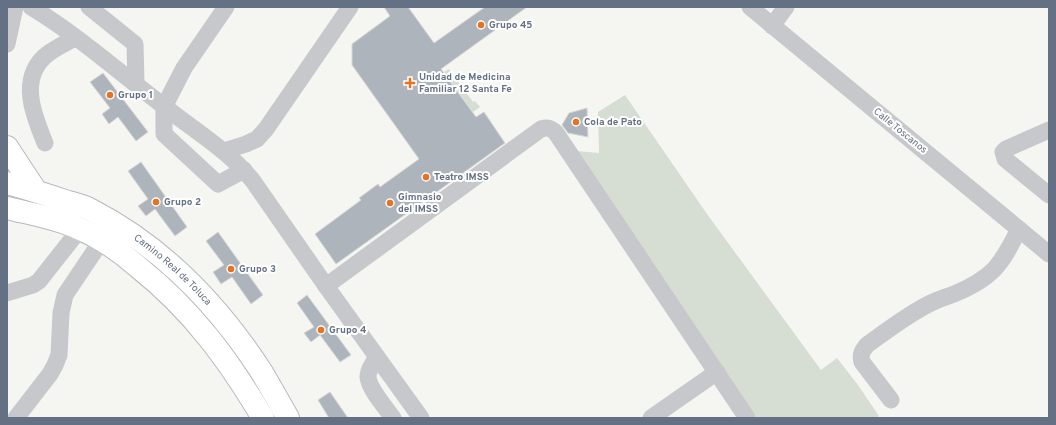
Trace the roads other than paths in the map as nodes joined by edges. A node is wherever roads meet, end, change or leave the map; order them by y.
1 (15, 7) edge
2 (89, 7) edge
3 (226, 7) edge
4 (350, 7) edge
5 (750, 7) edge
6 (786, 7) edge
7 (38, 8) edge
8 (772, 26) junction
9 (75, 38) junction
10 (7, 44) edge
11 (136, 84) junction
12 (164, 107) junction
13 (1049, 130) edge
14 (45, 143) dead end
15 (7, 147) edge
16 (224, 152) junction
17 (244, 170) junction
18 (7, 184) edge
19 (36, 191) junction
20 (1049, 196) edge
21 (7, 208) edge
22 (90, 209) junction
23 (113, 223) junction
24 (80, 229) junction
25 (1018, 229) junction
26 (102, 241) junction
27 (1049, 254) edge
28 (193, 286) junction
29 (326, 286) junction
30 (7, 293) edge
31 (178, 301) junction
32 (377, 357) junction
33 (717, 372) junction
34 (890, 400) dead end
35 (16, 418) edge
36 (263, 418) edge
37 (288, 418) edge
38 (393, 418) edge
39 (421, 418) edge
40 (651, 418) edge
41 (748, 418) edge

1 - 10 street
2 - 11 street
3 - 12 street
4 - 16 street
5 - 8 street, Calle Toscanos
6 - 8 street
7 - 9 street
8 - 25 street, Calle Toscanos
9 - 11 street
9 - 14 street
11 - 12 street
12 - 16 street
12 - 17 street
13 - 20 street
15 - 19 main road
16 - 17 street
17 - 29 street
18 - 19 main road, Camino Real de Toluca
19 - 22 main road, Camino Real de Toluca
21 - 24 main road, Camino Real de Toluca
22 - 23 main road, Camino Real de Toluca
22 - 24 street
23 - 26 street
23 - 28 main road, Camino Real de Toluca
24 - 26 main road, Camino Real de Toluca
24 - 30 street
25 - 27 street, Calle Toscanos
25 - 34 street
26 - 31 main road, Camino Real de Toluca
26 - 35 street
28 - 31 main road
28 - 37 main road, Camino Real de Toluca
29 - 32 street
29 - 33 street
31 - 36 main road, Camino Real de Toluca
32 - 38 street
32 - 39 street
33 - 40 street
33 - 41 street

